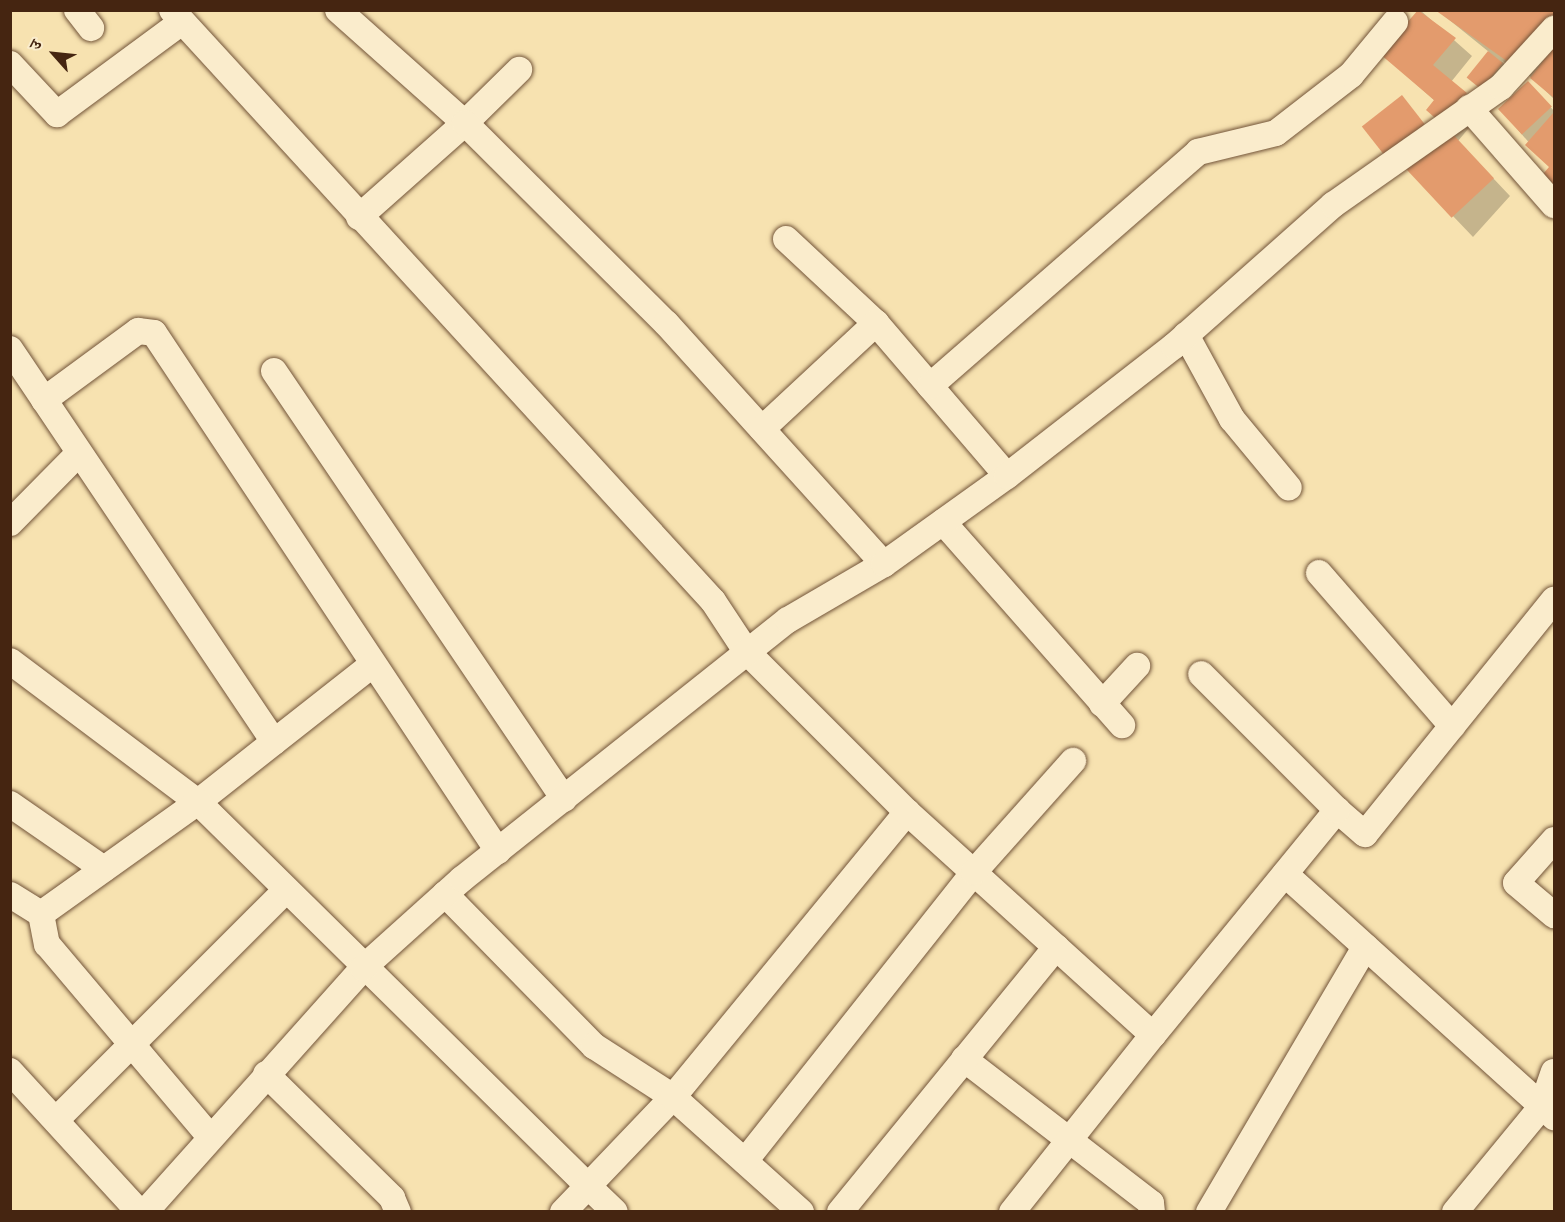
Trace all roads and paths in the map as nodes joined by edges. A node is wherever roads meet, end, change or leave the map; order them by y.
1 (177, 16) edge
2 (355, 16) edge
3 (1395, 21) dead end
4 (1554, 29) edge
5 (10, 64) edge
6 (519, 70) dead end
7 (1469, 108) junction
8 (465, 123) junction
9 (1554, 206) edge
10 (358, 217) junction
11 (786, 239) dead end
12 (876, 323) junction
13 (1186, 335) junction
14 (10, 349) edge
15 (274, 371) dead end
16 (930, 386) junction
17 (44, 400) junction
18 (762, 429) junction
19 (78, 454) junction
20 (1007, 476) junction
21 (1289, 488) dead end
22 (943, 522) junction
23 (10, 523) edge
24 (884, 564) junction
25 (1319, 573) dead end
26 (1554, 600) edge
27 (746, 651) junction
28 (10, 661) edge
29 (372, 665) junction
30 (1137, 666) dead end
31 (1201, 674) dead end
32 (1102, 704) junction
33 (1122, 725) dead end
34 (1452, 726) junction
35 (274, 742) junction
36 (1073, 761) dead end
37 (564, 799) junction
38 (198, 802) junction
39 (10, 804) edge
40 (1337, 810) junction
41 (907, 812) junction
42 (1554, 840) edge
43 (498, 851) junction
44 (104, 869) junction
45 (974, 872) junction
46 (1285, 874) junction
47 (286, 890) junction
48 (445, 894) junction
49 (10, 895) edge
50 (40, 914) junction
51 (1554, 915) edge
52 (1056, 947) junction
53 (1365, 947) junction
54 (363, 968) junction
55 (1153, 1035) junction
56 (130, 1041) junction
57 (964, 1059) junction
58 (1554, 1072) edge
59 (266, 1074) junction
60 (15, 1084) edge
61 (673, 1097) junction
62 (1548, 1112) edge
63 (56, 1120) junction
64 (209, 1137) junction
65 (1065, 1140) junction
66 (745, 1161) junction
67 (588, 1186) junction
68 (140, 1212) edge
69 (146, 1212) edge
70 (398, 1212) edge
71 (563, 1212) edge
72 (615, 1212) edge
73 (801, 1212) edge
74 (840, 1212) edge
75 (1012, 1212) edge
76 (1152, 1212) edge
77 (1209, 1212) edge
78 (1455, 1212) edge

1 - 5 street
1 - 10 street
2 - 8 street
3 - 16 street
4 - 7 street
6 - 8 street
7 - 9 street
7 - 13 street
8 - 10 street
8 - 18 street
10 - 27 street
11 - 12 street
12 - 16 street
12 - 18 street
13 - 20 street
13 - 21 street
14 - 17 street
15 - 37 street
16 - 20 street
17 - 19 street
17 - 29 street
18 - 24 street
19 - 23 street
19 - 35 street
20 - 22 street
22 - 24 street
22 - 32 street
24 - 27 street
25 - 34 street
26 - 34 street
27 - 37 street
27 - 41 street
28 - 38 street
29 - 35 street
29 - 43 street
30 - 32 street
31 - 40 street
32 - 33 street
34 - 40 street
35 - 38 street
36 - 45 street
37 - 43 street
38 - 44 street
38 - 47 street
39 - 44 street
40 - 46 street
41 - 45 street
41 - 61 street
42 - 51 street
43 - 48 street
44 - 50 street
45 - 52 street
45 - 66 street
46 - 53 street
46 - 55 street
47 - 54 street
47 - 56 street
48 - 54 street
48 - 61 street
49 - 50 street
50 - 56 street
52 - 55 street
52 - 57 street
53 - 62 street
53 - 77 street
54 - 59 street
54 - 67 street
55 - 65 street
56 - 63 street
56 - 64 street
57 - 65 street
57 - 74 street
58 - 62 street
59 - 64 street
59 - 70 street
60 - 63 street
61 - 66 street
61 - 67 street
62 - 78 street
63 - 68 street
64 - 69 street
65 - 75 street
65 - 76 street
66 - 73 street
67 - 71 street
67 - 72 street

